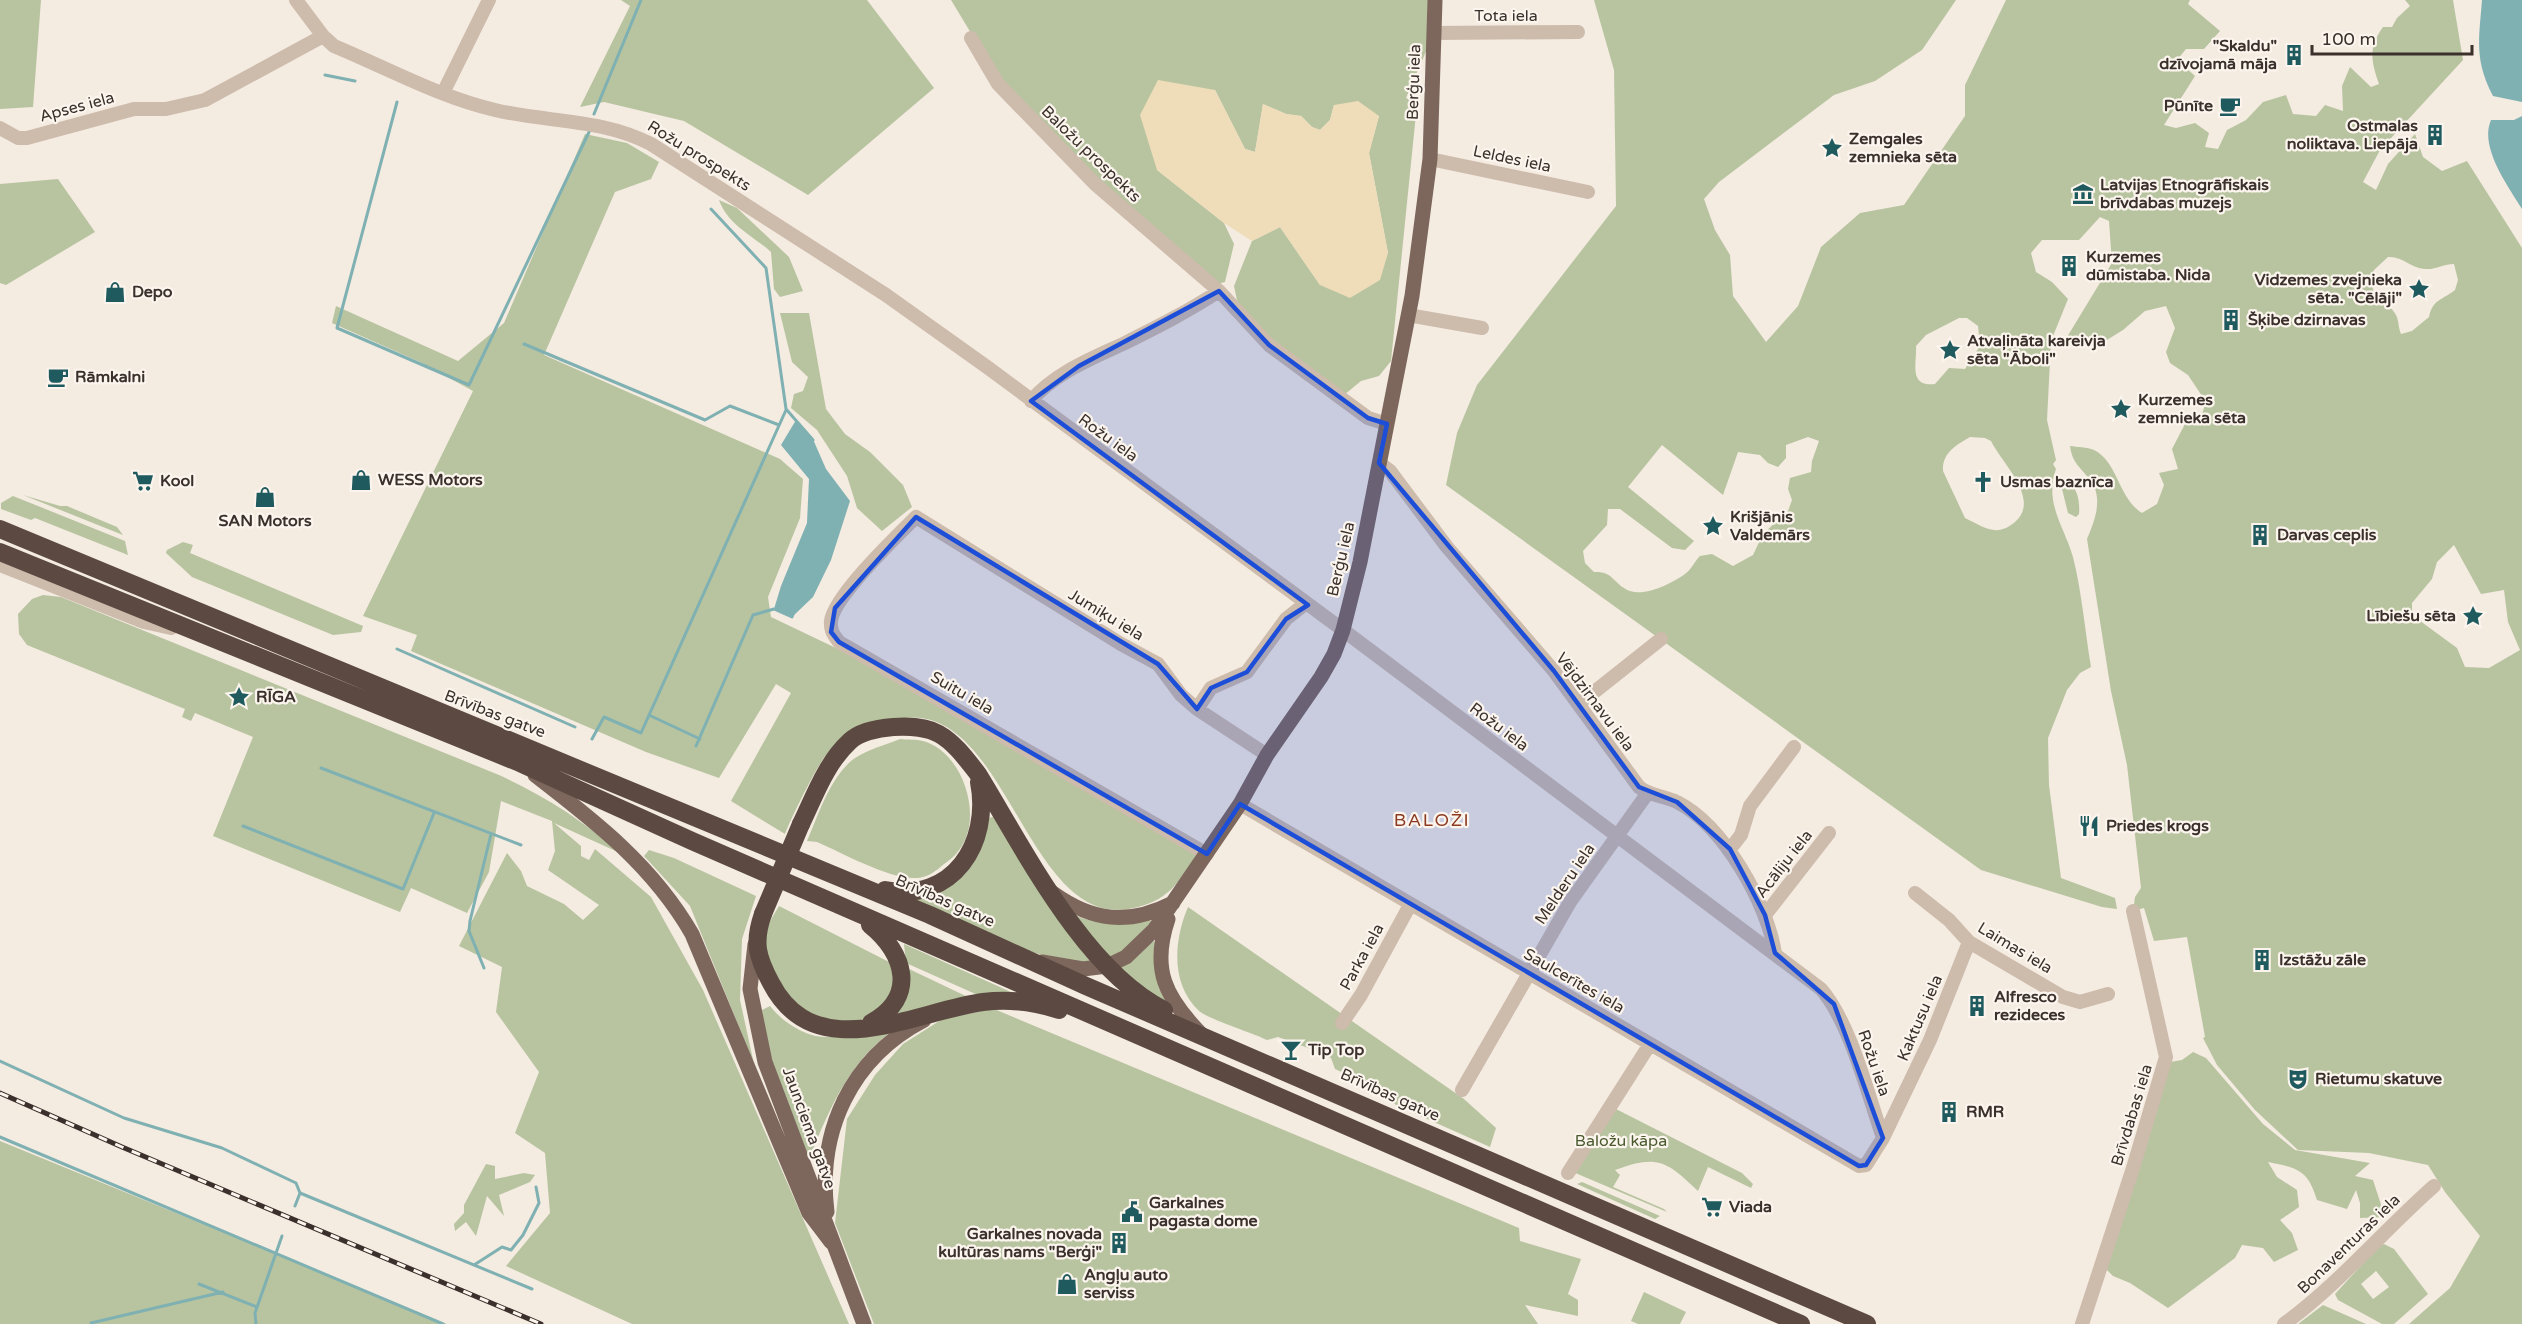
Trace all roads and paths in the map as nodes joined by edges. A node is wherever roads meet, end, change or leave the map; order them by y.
1 (296, 0) edge
2 (489, 0) edge
3 (1435, 0) edge
4 (1578, 32) dead end
5 (1434, 33) junction
6 (323, 36) junction
7 (971, 38) dead end
8 (443, 93) junction
9 (0, 128) edge
10 (1430, 159) junction
11 (1588, 192) dead end
12 (1219, 291) junction
13 (1408, 315) junction
14 (1482, 328) dead end
15 (1028, 399) junction
16 (1387, 424) junction
17 (1379, 463) junction
18 (916, 517) joint
19 (0, 529) edge
20 (0, 552) edge
21 (0, 565) edge
22 (1306, 603) junction
23 (1343, 630) junction
24 (200, 634) junction
25 (1661, 639) dead end
26 (1579, 704) junction
27 (1197, 709) junction
28 (1794, 747) dead end
29 (1267, 755) junction
30 (520, 763) junction
31 (978, 774) junction
32 (1647, 794) junction
33 (1240, 804) junction
34 (1829, 833) dead end
35 (1616, 837) junction
36 (1730, 849) junction
37 (1207, 854) junction
38 (806, 863) junction
39 (1052, 893) junction
40 (1915, 893) dead end
41 (1173, 903) junction
42 (1410, 905) junction
43 (850, 909) junction
44 (2133, 911) dead end
45 (1765, 915) junction
46 (755, 938) junction
47 (1969, 942) junction
48 (1775, 953) junction
49 (1023, 958) junction
50 (1107, 966) junction
51 (1528, 972) junction
52 (2108, 994) dead end
53 (937, 1013) junction
54 (1342, 1023) dead end
55 (862, 1028) junction
56 (1196, 1029) junction
57 (1133, 1032) junction
58 (1650, 1044) junction
59 (1462, 1090) dead end
60 (1883, 1138) junction
61 (1568, 1173) dead end
62 (2434, 1186) dead end
63 (831, 1242) junction
64 (1795, 1323) edge
65 (864, 1324) edge
66 (1867, 1324) edge
67 (2082, 1324) edge
68 (2284, 1324) edge

1 - 6 street, Rožu prospekts
2 - 8 street
3 - 5 main road, Berģu iela
4 - 5 street, Tota iela
5 - 10 main road, Berģu iela
6 - 8 street, Rožu prospekts
6 - 9 street, Apses iela
7 - 12 street, Baložu prospekts
8 - 15 street, Rožu prospekts
10 - 11 street, Leldes iela
10 - 13 main road, Berģu iela
12 - 15 street
12 - 16 street
13 - 14 street
13 - 16 main road, Berģu iela
15 - 22 street, Rožu iela
16 - 17 main road, Berģu iela
17 - 23 main road, Berģu iela
17 - 26 street, Vējdzirnavu iela
18 - 27 street, Jumiķu iela
18 - 37 street, Suitu iela
19 - 38 highway, Brīvības gatve
20 - 24 highway
21 - 24 street
22 - 23 street, Rožu iela
22 - 27 street
23 - 29 main road, Berģu iela
23 - 35 street, Rožu iela
24 - 30 highway
25 - 26 street
26 - 32 street, Vējdzirnavu iela
27 - 29 street, Jumiķu iela
28 - 36 street
29 - 33 main road, Berģu iela
30 - 43 highway
30 - 63 main road
31 - 38 highway
31 - 39 highway
31 - 46 highway, bridge
32 - 35 street, Melderu iela
32 - 36 street
33 - 37 main road, Berģu iela
33 - 42 street, Saulcerītes iela
34 - 45 street, Acāliju iela
35 - 48 street, Rožu iela
35 - 51 street, Melderu iela
36 - 45 street
37 - 41 main road, Berģu iela
38 - 49 highway, Brīvības gatve
39 - 41 main road
39 - 50 highway
40 - 47 street, Laimas iela
41 - 50 main road, Berģu iela
41 - 56 main road
42 - 51 street, Saulcerītes iela
42 - 54 street, Parka iela
43 - 55 highway
43 - 57 highway
44 - 67 street, Brīvdabas iela
45 - 48 street
46 - 55 highway
46 - 63 main road, Jaunciema gatve
47 - 52 street, Laimas iela
47 - 60 street, Kaktusu iela
48 - 60 street, Rožu iela
49 - 50 main road, Berģu iela
49 - 56 highway, Brīvības gatve
50 - 56 highway
51 - 58 street, Saulcerītes iela
51 - 59 street, Melderu iela
53 - 55 highway
53 - 57 highway
53 - 63 main road
56 - 66 highway, Brīvības gatve
57 - 64 highway
58 - 60 street, Saulcerītes iela
58 - 61 street
62 - 68 street, Bonaventuras iela
63 - 65 main road, Jaunciema gatve

